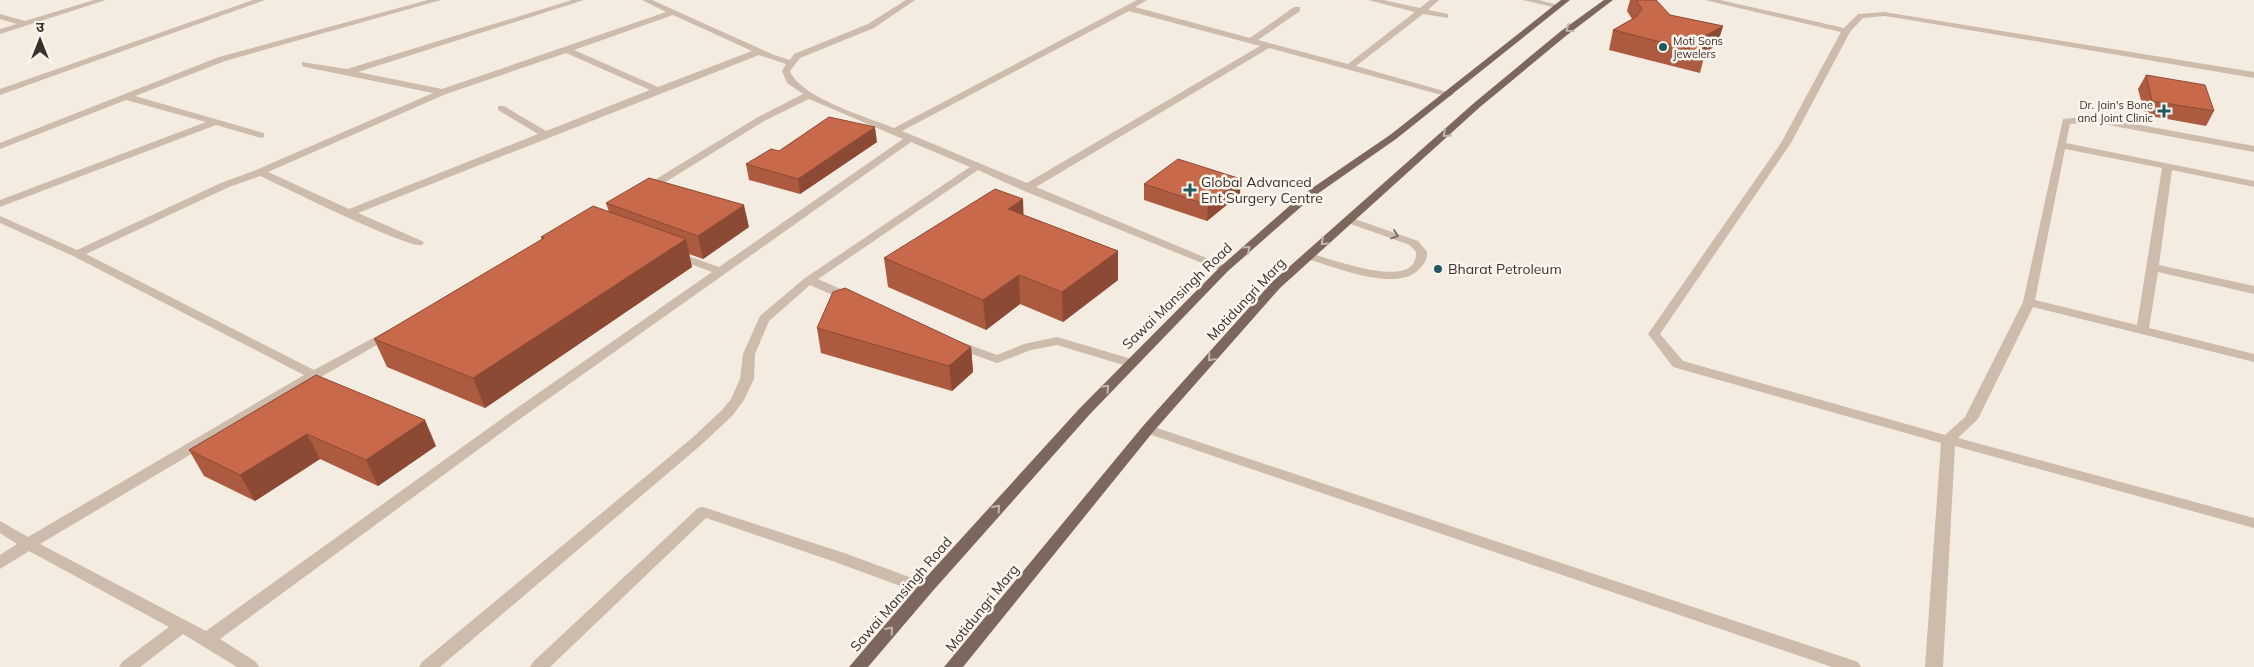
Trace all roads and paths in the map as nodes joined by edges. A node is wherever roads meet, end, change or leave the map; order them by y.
1 (102, 0) edge
2 (261, 0) edge
3 (437, 0) edge
4 (580, 0) edge
5 (646, 0) edge
6 (911, 0) edge
7 (1143, 0) edge
8 (1372, 0) edge
9 (1435, 0) edge
10 (1528, 0) edge
11 (1609, 0) edge
12 (1709, 0) edge
13 (1561, 3) edge
14 (1128, 8) junction
15 (1297, 9) dead end
16 (1421, 11) junction
17 (675, 12) junction
18 (0, 16) edge
19 (1445, 16) dead end
20 (25, 24) junction
21 (1846, 31) junction
22 (0, 32) edge
23 (1251, 41) junction
24 (1268, 45) junction
25 (567, 50) junction
26 (761, 52) junction
27 (791, 63) junction
28 (305, 64) dead end
29 (1350, 67) junction
30 (348, 72) junction
31 (2254, 75) edge
32 (658, 90) junction
33 (0, 92) edge
34 (443, 92) junction
35 (1449, 94) junction
36 (809, 95) junction
37 (127, 96) junction
38 (501, 108) dead end
39 (216, 122) junction
40 (893, 132) junction
41 (546, 135) junction
42 (261, 136) dead end
43 (909, 138) junction
44 (2061, 145) junction
45 (0, 146) edge
46 (2254, 149) edge
47 (976, 167) junction
48 (2167, 168) junction
49 (260, 172) junction
50 (2254, 184) edge
51 (1026, 188) junction
52 (640, 194) edge
53 (0, 204) edge
54 (349, 213) junction
55 (0, 219) edge
56 (1349, 220) junction
57 (418, 242) dead end
58 (665, 251) edge
59 (77, 254) junction
60 (1308, 256) junction
61 (2153, 267) junction
62 (1224, 270) junction
63 (720, 271) junction
64 (809, 280) junction
65 (2254, 290) edge
66 (2030, 302) junction
67 (863, 303) edge
68 (400, 328) edge
69 (2142, 330) junction
70 (943, 338) edge
71 (2254, 358) edge
72 (1130, 363) junction
73 (314, 375) junction
74 (1148, 429) junction
75 (1948, 440) junction
76 (2254, 524) edge
77 (0, 526) edge
78 (28, 544) junction
79 (0, 563) edge
80 (925, 589) junction
81 (181, 627) junction
82 (207, 639) junction
83 (128, 667) edge
84 (250, 667) edge
85 (428, 667) edge
86 (538, 667) edge
87 (858, 667) edge
88 (953, 667) edge
89 (1852, 667) edge
90 (1934, 667) edge

1 - 20 street
2 - 33 street
3 - 37 street
4 - 30 street
5 - 17 street
6 - 27 street
7 - 14 street
8 - 16 street
9 - 16 street
10 - 13 street
11 -> 56 main road, Motidungri Marg
12 - 21 street
13 - 35 main road, Sawai Mansingh Road
14 - 23 street
14 - 40 street
15 - 23 street
16 - 19 street
16 - 29 street
17 - 25 street
17 - 26 street
18 - 20 street
20 - 22 street
21 - 31 street
21 - 75 street
23 - 24 street
24 - 29 street
24 - 51 street
25 - 32 street
25 - 34 street
26 - 27 street
26 - 32 street
27 - 36 street
28 - 30 street
29 - 35 street
30 - 34 street
32 - 41 street
34 - 49 street
62 -> 35 main road, Sawai Mansingh Road
36 - 40 street
36 - 52 street
37 - 39 street
37 - 45 street
38 - 41 street
39 - 42 street
39 - 53 street
40 - 43 street
41 - 54 street
43 - 47 street
43 - 63 street
44 - 46 street
44 - 48 street
44 - 66 street
47 - 51 street
47 - 64 street
48 - 50 street
48 - 61 street
49 - 54 street
49 - 59 street
51 - 62 street
54 - 57 street
55 - 59 street
56 -> 60 main road, Motidungri Marg
56 -> 60 street
58 - 63 street
59 - 73 street
60 -> 74 main road, Motidungri Marg
61 - 65 street
61 - 69 street
62 - 72 main road, Sawai Mansingh Road
63 - 82 street
64 - 67 street
64 - 85 street
66 - 69 street
66 - 75 street
68 - 73 street
69 - 71 street
70 - 72 street
80 -> 72 main road, Sawai Mansingh Road
73 - 78 street
74 - 88 main road, Motidungri Marg
74 - 89 street
75 - 76 street
75 - 90 street
77 - 78 street
78 - 79 street
78 - 81 street
80 - 86 street
87 -> 80 main road, Sawai Mansingh Road
81 - 82 street
81 - 83 street
82 - 84 street

